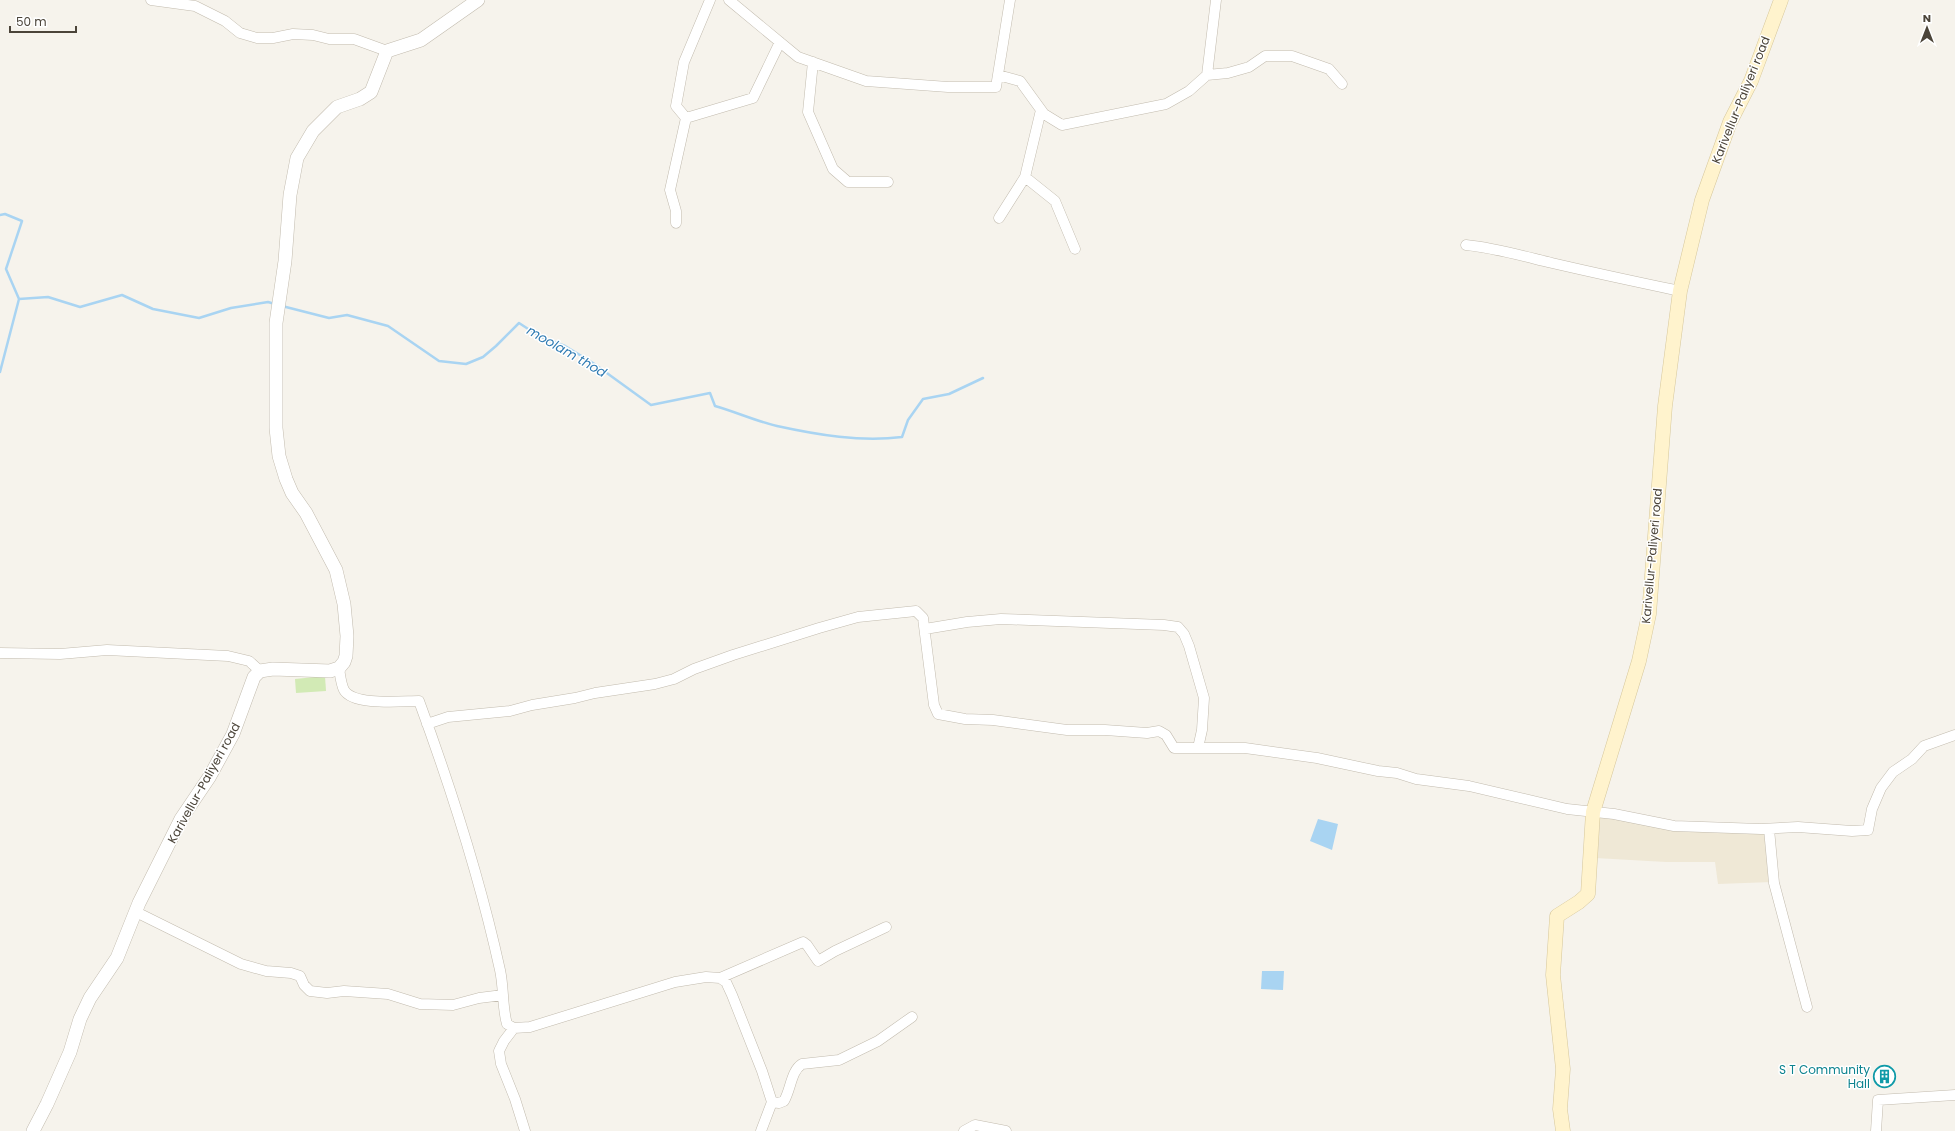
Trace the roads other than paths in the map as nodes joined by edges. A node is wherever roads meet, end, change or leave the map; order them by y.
1 (151, 0) edge
2 (478, 0) edge
3 (710, 0) edge
4 (729, 0) edge
5 (1010, 0) edge
6 (1216, 0) edge
7 (1781, 0) edge
8 (780, 42) junction
9 (387, 50) junction
10 (813, 62) junction
11 (998, 75) junction
12 (1207, 75) junction
13 (1342, 84) dead end
14 (1041, 110) junction
15 (686, 118) junction
16 (1026, 177) junction
17 (888, 182) dead end
18 (999, 218) dead end
19 (676, 223) dead end
20 (1466, 245) dead end
21 (1075, 249) dead end
22 (1680, 291) junction
23 (925, 629) junction
24 (0, 653) edge
25 (339, 668) junction
26 (260, 671) junction
27 (427, 724) junction
28 (1955, 735) edge
29 (1198, 748) junction
30 (1593, 812) junction
31 (1769, 829) junction
32 (136, 912) junction
33 (886, 927) dead end
34 (720, 978) junction
35 (503, 995) junction
36 (1807, 1007) dead end
37 (912, 1017) dead end
38 (514, 1028) junction
39 (1955, 1094) edge
40 (772, 1102) junction
41 (33, 1131) edge
42 (525, 1131) edge
43 (761, 1131) edge
44 (964, 1131) edge
45 (1006, 1131) edge
46 (1563, 1131) edge
47 (1876, 1131) edge

1 - 9 street
2 - 9 street
3 - 15 street
4 - 8 street
5 - 11 street
6 - 12 street
7 - 22 main road, Karivellur-Paliyeri road
8 - 10 street
8 - 15 street
9 - 25 street
10 - 11 street
10 - 17 street
11 - 14 street
12 - 13 street
12 - 14 street
14 - 16 street
15 - 19 street
16 - 18 street
16 - 21 street
20 - 22 street
22 - 30 main road, Karivellur-Paliyeri road
23 - 27 street
23 - 29 street
23 - 29 street
24 - 26 street
25 - 26 street
25 - 27 street
26 - 32 street, Karivellur-Paliyeri road
27 - 35 street
28 - 31 street
29 - 30 street
30 - 31 street
30 - 46 main road, Karivellur-Paliyeri road
31 - 36 street
32 - 35 street
32 - 41 street, Karivellur-Paliyeri road
33 - 34 street
34 - 38 street
34 - 40 street
35 - 38 street
37 - 40 street
38 - 42 street
39 - 47 street
40 - 43 street
44 - 45 street

